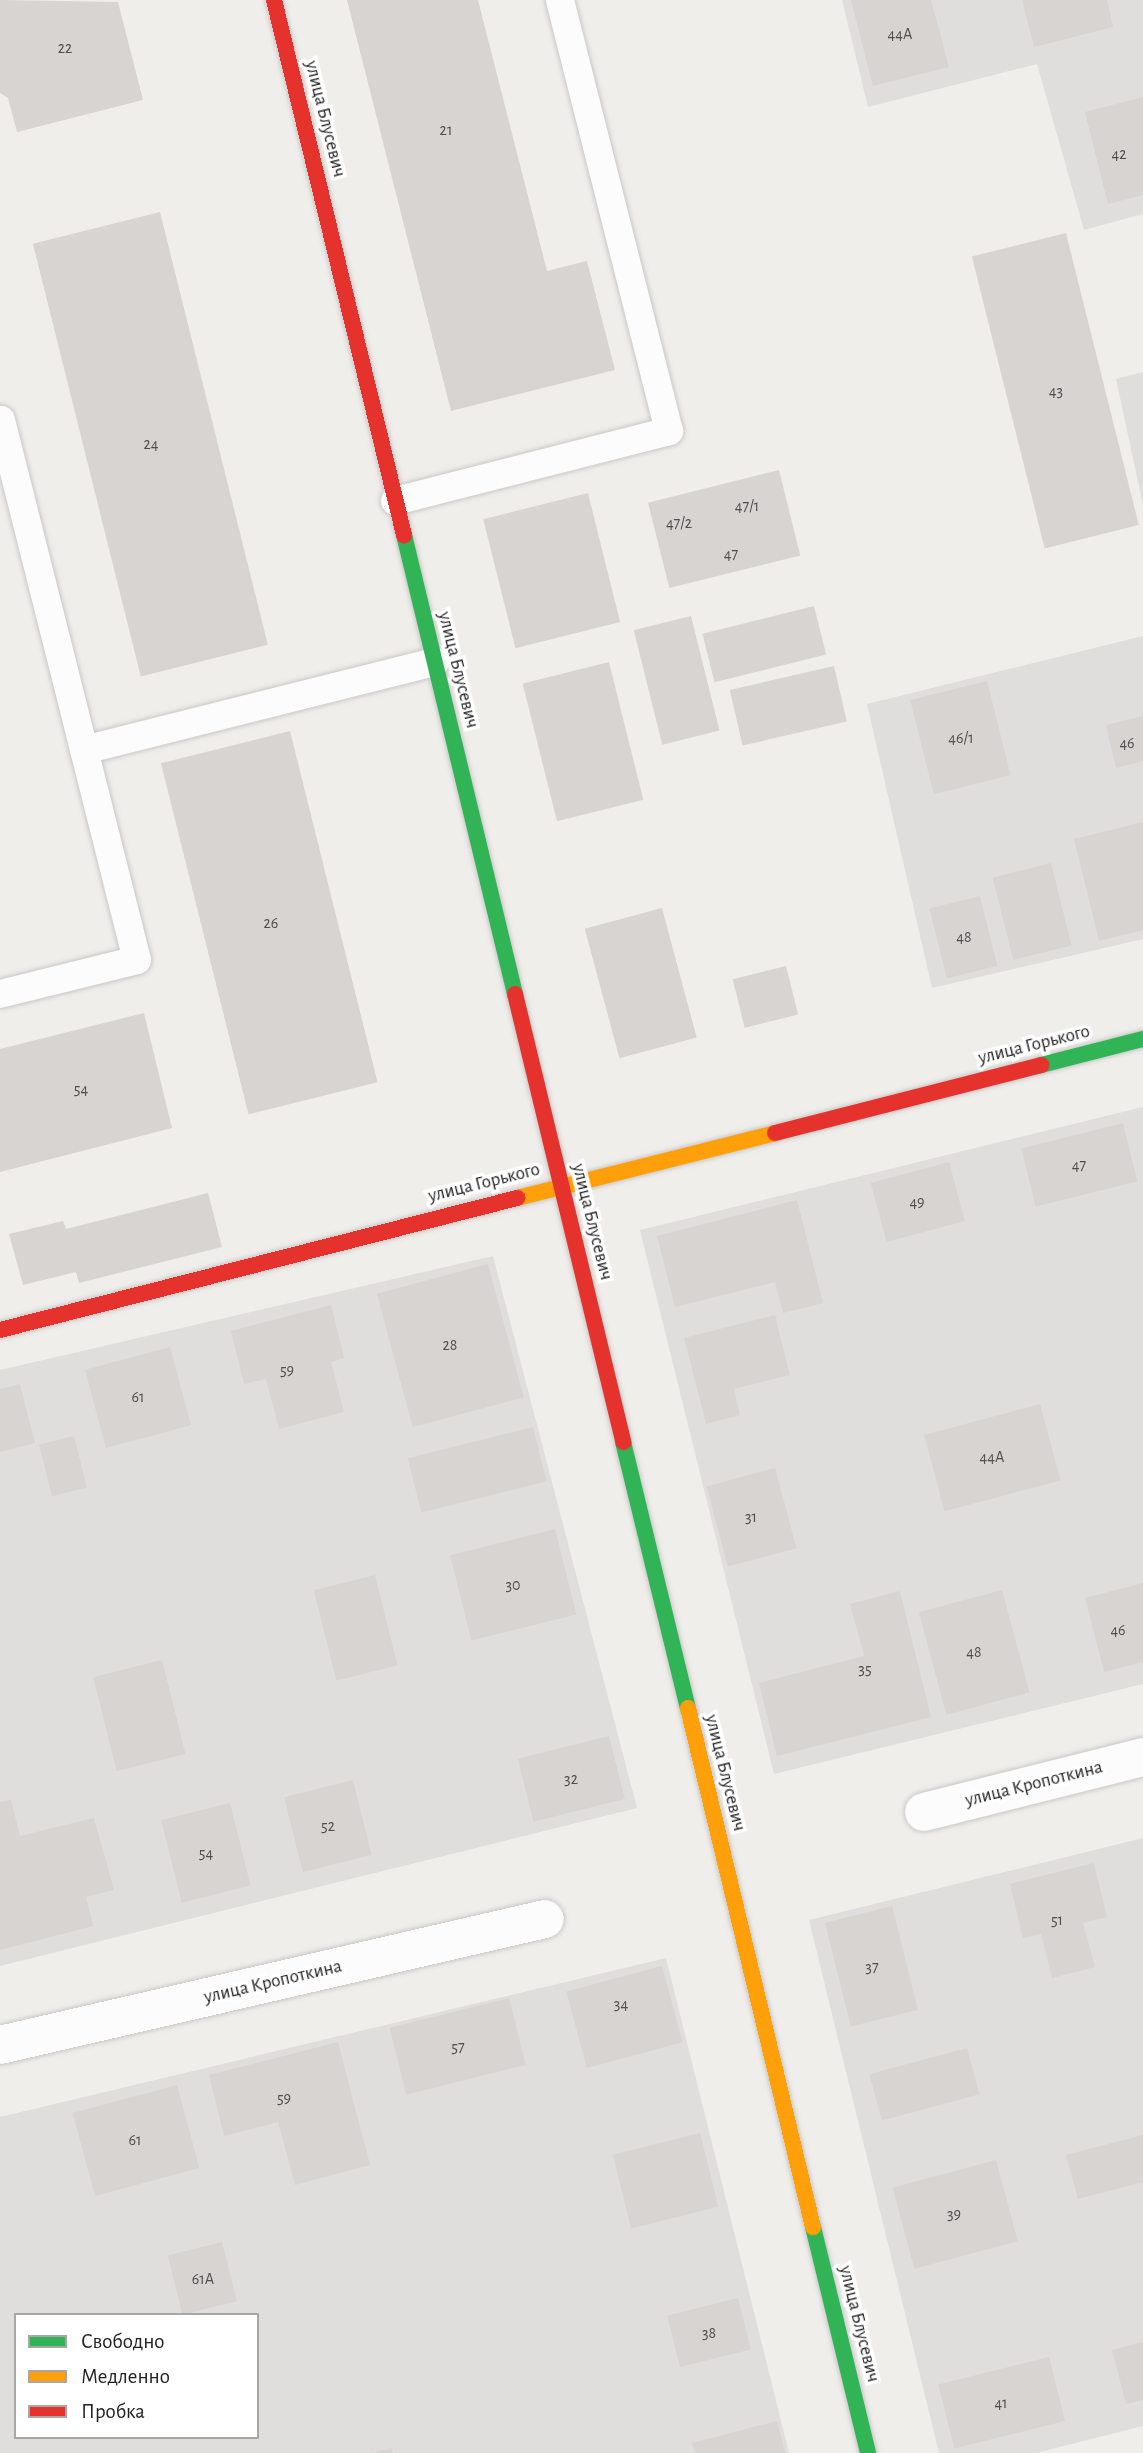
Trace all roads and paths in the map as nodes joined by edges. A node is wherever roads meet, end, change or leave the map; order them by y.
1 (274, 0) edge
2 (560, 0) edge
3 (1, 420) edge
4 (396, 500) junction
5 (435, 662) junction
6 (84, 750) junction
7 (0, 994) edge
8 (1143, 1039) edge
9 (561, 1185) junction
10 (0, 1330) edge
11 (1143, 1757) edge
12 (924, 1812) dead end
13 (545, 1919) dead end
14 (0, 2045) edge
15 (868, 2453) edge

1 - 4 main road, улица Блусевич
2 - 4 lane
3 - 6 lane
4 - 5 main road, улица Блусевич
5 - 6 lane
5 - 9 main road, улица Блусевич
6 - 7 lane
8 - 9 main road, улица Горького
9 - 10 main road, улица Горького
9 - 15 main road, улица Блусевич
11 - 12 street, улица Кропоткина
13 - 14 street, улица Кропоткина

